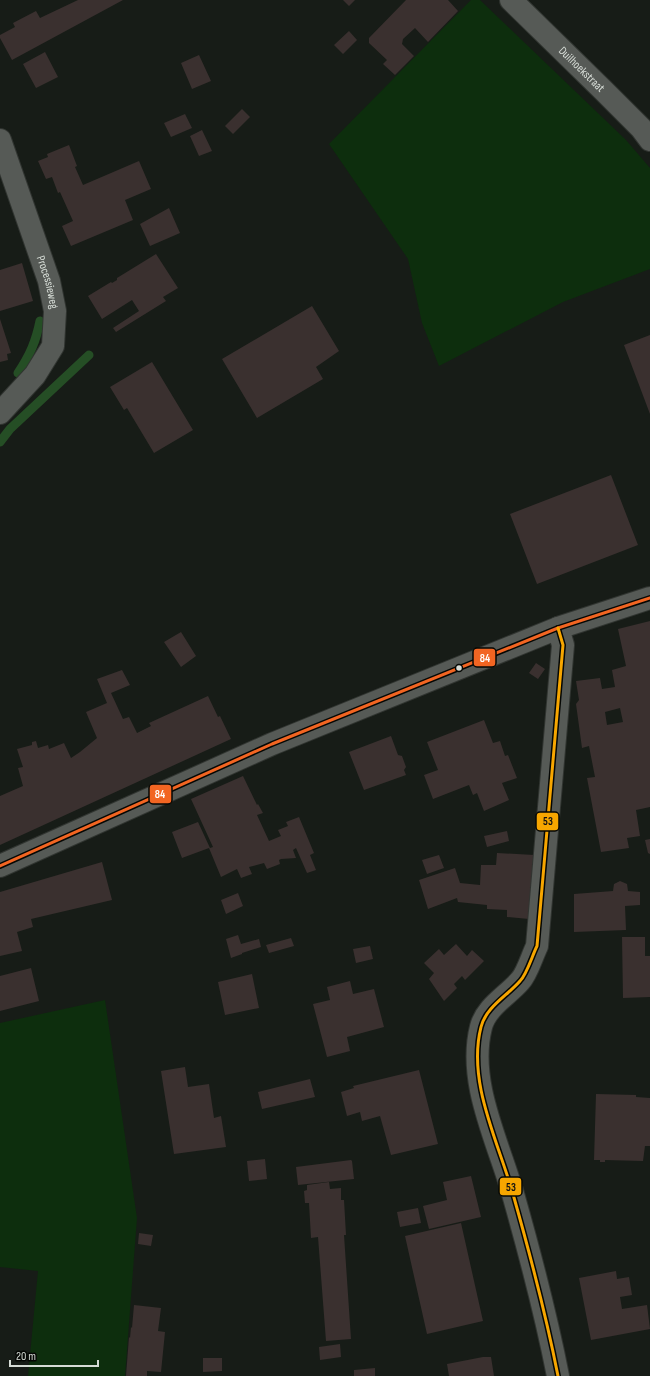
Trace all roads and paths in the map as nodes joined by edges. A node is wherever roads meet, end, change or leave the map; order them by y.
1 (511, 0) edge
2 (0, 140) edge
3 (650, 140) edge
4 (0, 413) edge
5 (650, 598) edge
6 (558, 628) junction
7 (0, 866) edge
8 (558, 1376) edge

1 - 3 street, Duilhoekstraat
2 - 4 street, Processieweg
5 - 6 street
6 - 7 street
6 - 8 street

